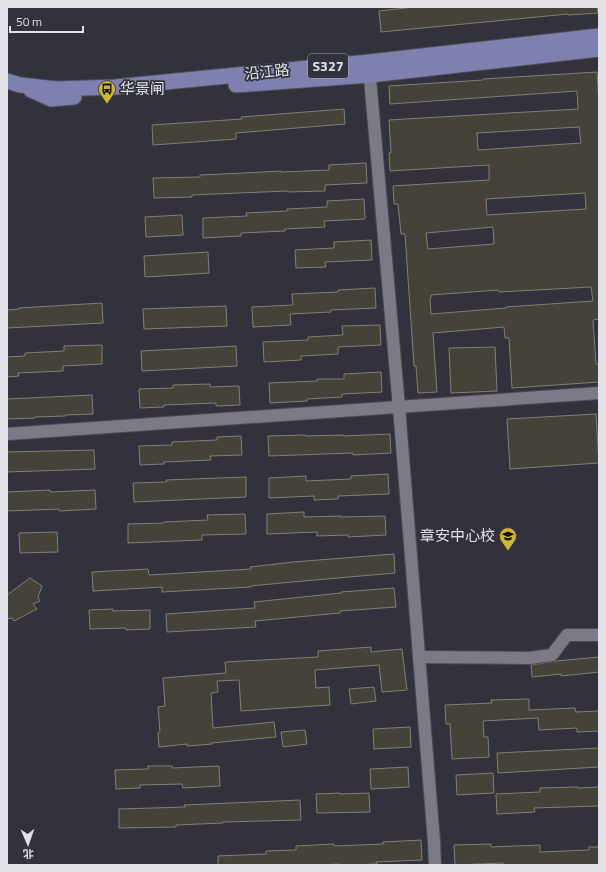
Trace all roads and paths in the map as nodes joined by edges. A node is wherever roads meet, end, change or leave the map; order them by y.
1 (599, 36) edge
2 (599, 49) edge
3 (370, 69) junction
4 (14, 83) edge
5 (599, 393) edge
6 (399, 407) junction
7 (7, 434) edge
8 (599, 636) edge
9 (419, 657) junction
10 (435, 865) edge

1 - 3 main road, 沿江路 / S327
2 - 3 main road, 沿江路
3 - 4 main road, 沿江路 / S327
3 - 6 street
5 - 6 street
6 - 7 street
6 - 9 street
8 - 9 street
9 - 10 street

